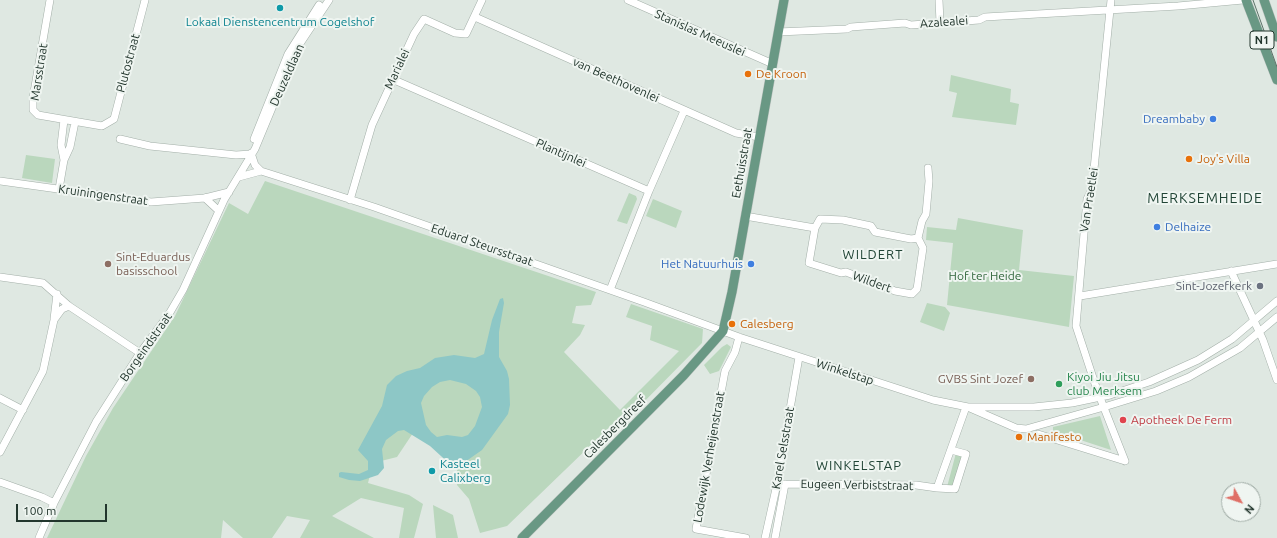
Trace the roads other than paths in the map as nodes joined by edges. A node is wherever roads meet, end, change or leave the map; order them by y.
1 (50, 0) edge
2 (145, 0) edge
3 (323, 0) edge
4 (329, 0) edge
5 (482, 0) edge
6 (628, 0) edge
7 (784, 0) edge
8 (939, 0) edge
9 (1111, 0) edge
10 (1242, 0) edge
11 (1246, 0) edge
12 (1264, 0) edge
13 (1110, 10) junction
14 (475, 17) junction
15 (940, 22) junction
16 (778, 32) junction
17 (1277, 36) edge
18 (773, 64) junction
19 (286, 68) junction
20 (392, 78) junction
21 (1277, 80) edge
22 (684, 111) junction
23 (64, 120) junction
24 (75, 122) junction
25 (109, 123) joint
26 (759, 137) junction
27 (120, 139) dead end
28 (251, 154) junction
29 (64, 160) junction
30 (928, 168) dead end
31 (261, 171) junction
32 (239, 177) junction
33 (0, 181) edge
34 (59, 189) junction
35 (229, 192) junction
36 (649, 192) junction
37 (206, 198) junction
38 (350, 200) junction
39 (219, 211) junction
40 (745, 216) junction
41 (815, 228) junction
42 (918, 238) junction
43 (1277, 264) edge
44 (1231, 271) junction
45 (0, 277) edge
46 (610, 290) junction
47 (57, 294) junction
48 (1080, 296) junction
49 (1277, 301) edge
50 (69, 306) junction
51 (1277, 317) edge
52 (54, 320) junction
53 (1254, 321) junction
54 (723, 331) junction
55 (1259, 332) junction
56 (739, 338) junction
57 (140, 353) junction
58 (799, 357) junction
59 (1277, 380) edge
60 (1100, 397) junction
61 (0, 398) edge
62 (967, 407) junction
63 (1104, 407) junction
64 (23, 410) junction
65 (1038, 434) dead end
66 (951, 450) junction
67 (0, 452) edge
68 (0, 482) edge
69 (781, 484) junction
70 (937, 488) junction
71 (54, 504) junction
72 (39, 538) edge
73 (522, 538) edge
74 (746, 538) edge
75 (765, 538) edge
76 (775, 538) edge

1 - 23 street, Marsstraat
2 - 25 street, Plutostraat
3 - 19 street, Deuzeldlaan
4 - 19 street, Deuzeldlaan
5 - 14 street, Marialei
6 - 18 street, Stanislas Meeuslei
7 - 16 main road, Eethuisstraat
8 - 15 street
9 - 13 street, Van Praetlei
10 - 13 street, Azalealei
11 - 21 main road, N1
12 - 17 main road, N1
13 - 15 street, Azalealei
13 - 48 street, Van Praetlei
14 - 20 street, Marialei
14 - 22 street, van Beethovenlei
15 - 16 street, Azalealei
16 - 18 main road, Eethuisstraat
18 - 26 main road, Eethuisstraat
19 - 28 street, Deuzeldlaan
20 - 36 street, Plantijnlei
20 - 38 street, Marialei
22 - 26 street, van Beethovenlei
22 - 36 street
23 - 24 street, Marsstraat
23 - 29 street
24 - 25 street, Marsstraat
24 - 29 street
26 - 40 main road, Eethuisstraat
27 - 28 street
28 - 31 street
28 - 32 street, Borgeindstraat
29 - 34 street
30 - 42 street, Wildert
31 - 32 street
31 - 38 street, Eduard Steursstraat
32 - 35 street, Borgeindstraat
33 - 34 street, Kruiningenstraat
34 - 37 street, Kruiningenstraat
35 - 37 street, Kruiningenstraat
35 - 39 street, Borgeindstraat
36 - 46 street
37 - 39 street
38 - 46 street, Eduard Steursstraat
39 - 57 street, Borgeindstraat
40 - 41 street
40 - 54 main road, Eethuisstraat
41 - 42 street
41 - 42 street, Wildert
43 - 44 street
44 - 48 street
44 - 53 street
45 - 47 street
46 - 54 street, Eduard Steursstraat
47 - 50 street
47 - 52 street
48 - 60 street, Van Praetlei
49 - 53 street, Winkelstap
50 - 52 street
50 - 57 street
51 - 55 street, Winkelstap
52 - 64 street
53 - 55 street
53 - 60 street, Winkelstap
54 - 56 street, Winkelstap
54 - 73 main road, Calesbergdreef
55 - 59 street
55 - 63 street, Winkelstap
56 - 58 street, Winkelstap
56 - 74 street, Lodewijk Verheijenstraat
57 - 71 street, Borgeindstraat
58 - 62 street, Winkelstap
58 - 69 street, Karel Selsstraat
60 - 62 street, Winkelstap
60 - 63 street, Van Praetlei
61 - 64 street
62 - 63 street, Winkelstap
62 - 66 street
63 - 65 street
64 - 67 street
66 - 70 street
66 - 70 street, Eugeen Verbiststraat
68 - 71 street
69 - 70 street, Eugeen Verbiststraat
69 - 75 street, Karel Selsstraat
69 - 76 street, Karel Selsstraat
71 - 72 street, Borgeindstraat

